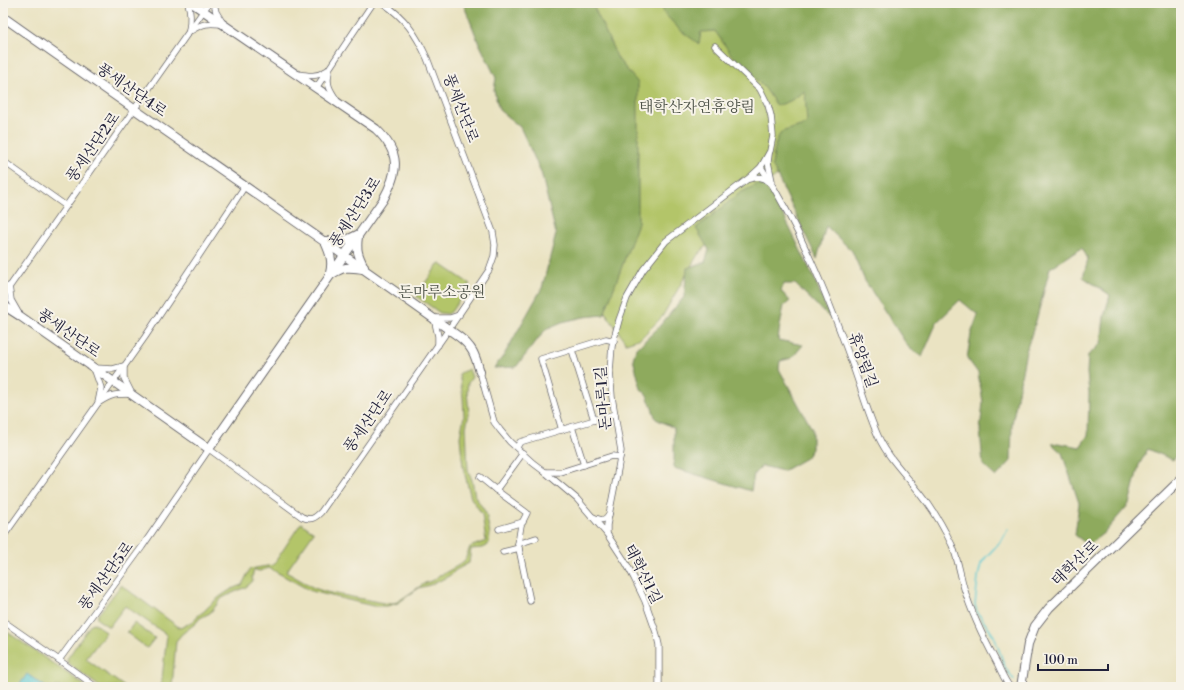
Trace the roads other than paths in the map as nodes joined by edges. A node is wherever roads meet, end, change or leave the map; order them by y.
1 (188, 3) edge
2 (192, 3) edge
3 (209, 3) edge
4 (214, 3) edge
5 (373, 3) edge
6 (383, 3) edge
7 (204, 11) junction
8 (3, 17) edge
9 (224, 24) junction
10 (188, 32) junction
11 (715, 46) dead end
12 (330, 68) junction
13 (295, 74) junction
14 (316, 88) junction
15 (340, 104) junction
16 (134, 109) junction
17 (768, 153) junction
18 (3, 161) edge
19 (761, 167) junction
20 (747, 179) junction
21 (772, 184) junction
22 (245, 186) junction
23 (776, 191) junction
24 (66, 206) junction
25 (358, 235) junction
26 (325, 241) junction
27 (344, 254) junction
28 (366, 270) junction
29 (330, 276) junction
30 (10, 286) junction
31 (3, 288) edge
32 (3, 296) edge
33 (3, 305) edge
34 (459, 315) junction
35 (20, 316) junction
36 (434, 318) junction
37 (449, 329) junction
38 (614, 341) junction
39 (438, 344) junction
40 (572, 350) junction
41 (124, 366) junction
42 (94, 368) junction
43 (480, 372) joint
44 (113, 381) junction
45 (132, 394) junction
46 (98, 403) junction
47 (615, 414) junction
48 (594, 420) junction
49 (572, 427) junction
50 (562, 430) junction
51 (516, 447) junction
52 (209, 449) junction
53 (523, 453) junction
54 (620, 456) junction
55 (584, 465) junction
56 (545, 472) junction
57 (561, 472) junction
58 (480, 478) dead end
59 (1181, 479) edge
60 (560, 484) junction
61 (496, 490) junction
62 (610, 512) junction
63 (592, 516) junction
64 (523, 522) junction
65 (499, 529) dead end
66 (607, 534) junction
67 (3, 537) edge
68 (536, 538) dead end
69 (519, 546) junction
70 (503, 552) dead end
71 (530, 601) dead end
72 (3, 621) edge
73 (59, 660) junction
74 (1022, 684) edge
75 (1009, 686) edge
76 (96, 687) edge
77 (659, 687) edge

1 - 10 street
2 - 7 street, 풍세산단3로
3 - 7 street, 풍세산단2로
4 - 9 street
5 - 12 street
6 - 34 street, 풍세산단로
7 - 9 street, 풍세산단3로
7 - 10 street, 풍세산단2로
8 - 16 street, 풍세산단4로
9 - 10 street
9 - 13 street, 풍세산단3로
10 - 16 street, 풍세산단2로
11 - 17 street
12 - 13 street
12 - 14 street
12 - 15 street
13 - 14 street, 풍세산단3로
14 - 15 street, 풍세산단3로
15 - 25 street, 풍세산단3로
16 - 22 street, 풍세산단4로
16 - 24 street, 풍세산단2로
17 - 19 street
17 - 23 street
18 - 24 street
19 - 20 street, 돈마루1길
19 - 21 street, 휴양림길
20 - 21 street
20 - 38 street, 돈마루1길
21 - 23 street, 휴양림길
22 - 26 street, 풍세산단4로
22 - 41 street
23 - 75 street, 휴양림길
24 - 30 street, 풍세산단2로
25 - 26 street
25 - 27 street, 풍세산단3로
25 - 28 street
26 - 27 street, 풍세산단4로
26 - 29 street
27 - 28 street, 풍세산단4로
27 - 29 street, 풍세산단3로
28 - 29 street
28 - 36 street, 풍세산단4로
29 - 52 street, 풍세산단3로
30 - 31 street
30 - 32 street, 풍세산단2로
30 - 35 street
33 - 35 street, 풍세산단로
34 - 36 street
34 - 37 street, 풍세산단로
35 - 42 street, 풍세산단로
36 - 37 street, 풍세산단4로
36 - 39 street
37 - 39 street, 풍세산단로
37 - 43 street, 풍세산단4로
38 - 40 street
38 - 47 street, 돈마루1길
39 - 52 street, 풍세산단로
40 - 48 street
40 - 50 street
41 - 42 street
41 - 44 street
41 - 45 street
42 - 44 street, 풍세산단로
42 - 46 street
43 - 51 street
44 - 45 street, 풍세산단로
44 - 46 street
45 - 46 street
45 - 52 street, 풍세산단로
46 - 67 street
47 - 48 street
47 - 54 street, 돈마루1길
48 - 49 street
49 - 50 street
49 - 55 street
50 - 51 street
51 - 53 street
52 - 73 street, 풍세산단5로
53 - 56 street
53 - 61 street
54 - 55 street
54 - 62 street, 돈마루1길
55 - 57 street
56 - 57 street
56 - 60 street
57 - 60 street
58 - 61 street
59 - 74 street, 태학산로
60 - 63 street
61 - 64 street
62 - 63 street
62 - 66 street, 돈마루1길
63 - 66 street
64 - 65 street
64 - 69 street
66 - 77 street, 태학산1길
68 - 69 street
69 - 70 street
69 - 71 street
72 - 73 street
73 - 76 street
74 - 75 street

